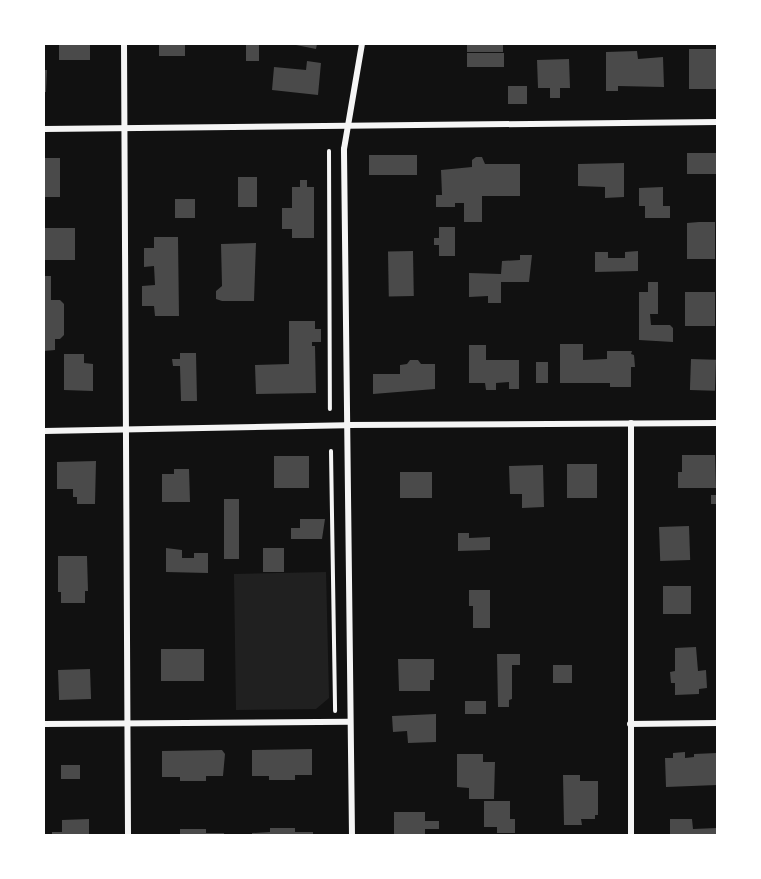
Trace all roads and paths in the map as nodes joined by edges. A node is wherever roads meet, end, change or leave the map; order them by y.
1 (124, 44) edge
2 (362, 44) edge
3 (717, 122) edge
4 (347, 126) junction
5 (123, 128) junction
6 (44, 129) edge
7 (631, 423) junction
8 (717, 423) edge
9 (346, 425) junction
10 (44, 430) edge
11 (125, 430) junction
12 (331, 451) dead end
13 (350, 722) junction
14 (129, 723) junction
15 (335, 723) junction
16 (717, 723) edge
17 (44, 724) edge
18 (630, 724) junction
19 (128, 836) edge
20 (352, 836) edge
21 (631, 836) edge

1 - 5 street
2 - 4 street
3 - 4 street
4 - 5 street
4 - 9 street
5 - 6 street
5 - 11 street
7 - 8 street
7 - 9 street
7 - 18 street
9 - 11 street
9 - 13 street
10 - 11 street
11 - 14 street
12 - 15 path
13 - 15 street
13 - 20 street
14 - 15 street
14 - 17 street
14 - 19 street
16 - 18 street
18 - 21 street

